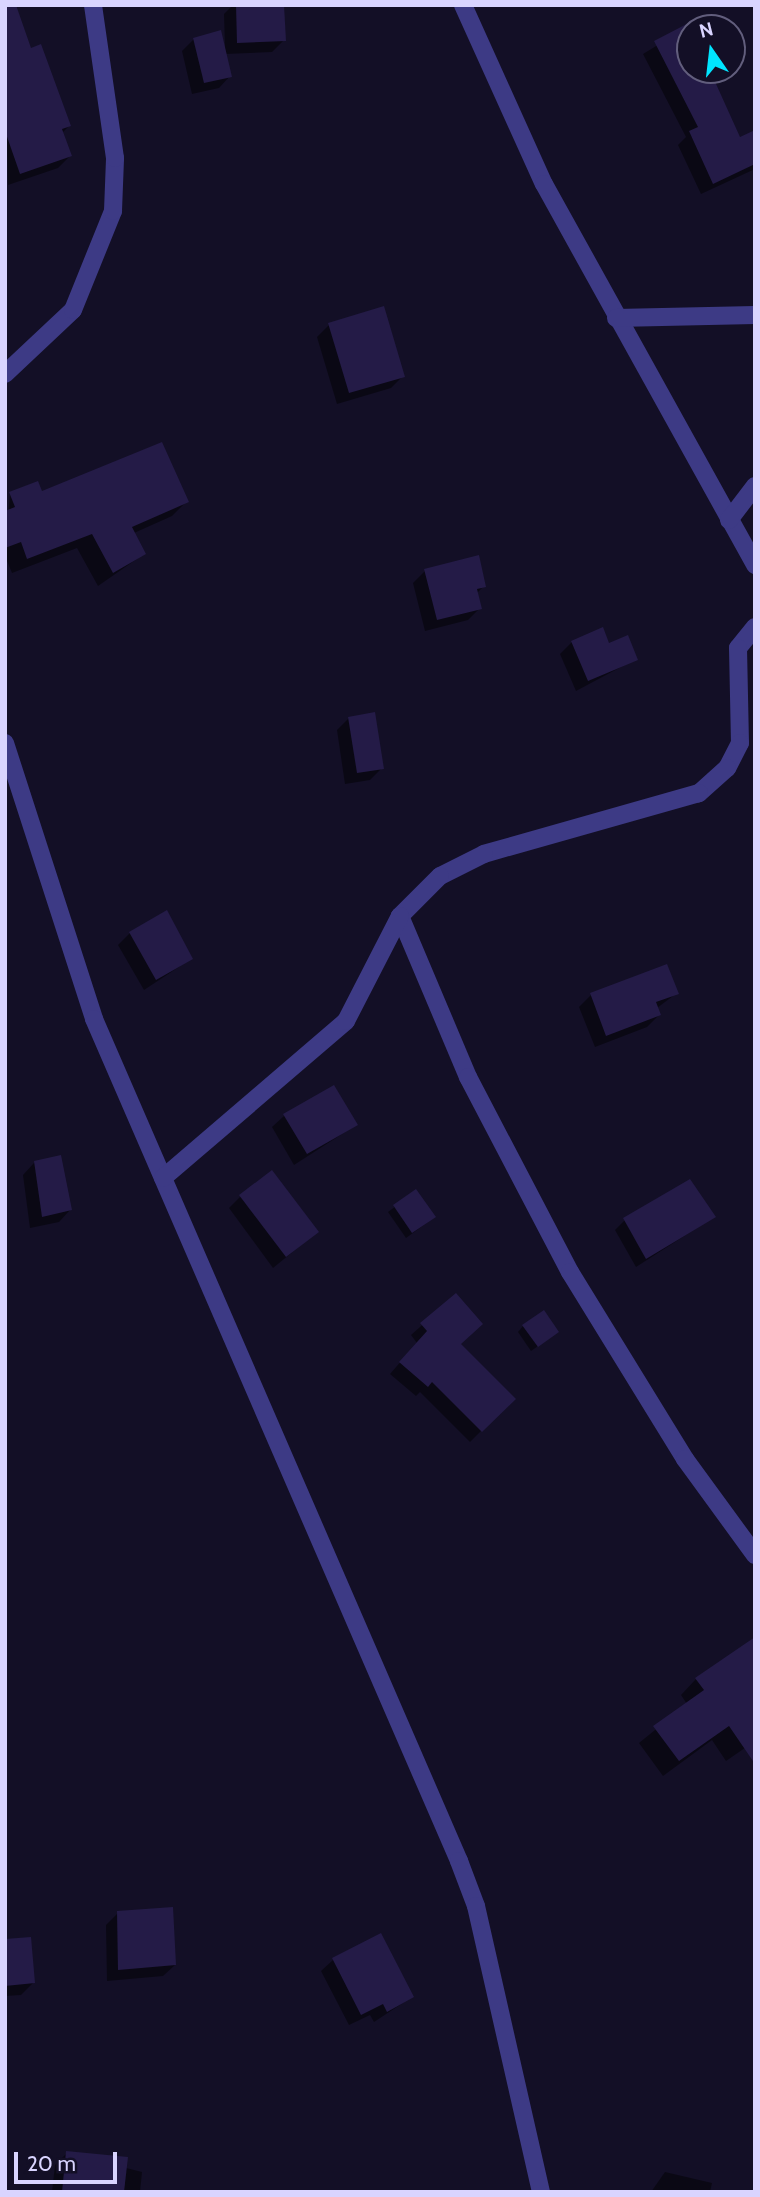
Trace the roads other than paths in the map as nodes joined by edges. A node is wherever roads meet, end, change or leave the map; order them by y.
1 (93, 5) edge
2 (463, 5) edge
3 (755, 315) edge
4 (616, 318) junction
5 (5, 374) edge
6 (755, 486) edge
7 (729, 520) junction
8 (755, 565) edge
9 (755, 627) edge
10 (5, 743) edge
11 (400, 916) junction
12 (163, 1178) junction
13 (755, 1555) edge
14 (541, 2192) edge

1 - 5 street
2 - 4 street
3 - 4 street
4 - 7 street
6 - 7 street
7 - 8 street
9 - 11 street
10 - 12 street
11 - 12 street
11 - 13 street
12 - 14 street

